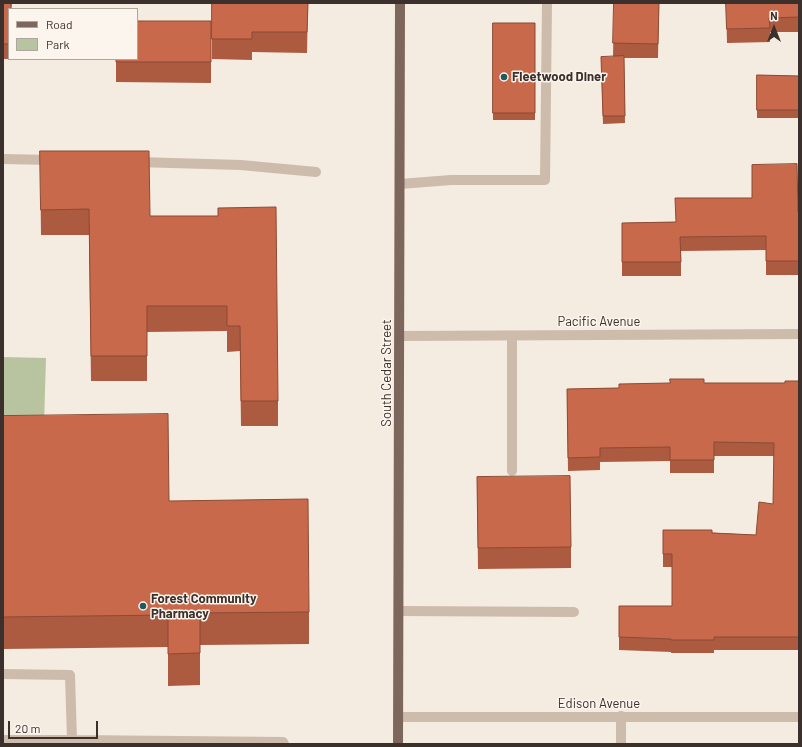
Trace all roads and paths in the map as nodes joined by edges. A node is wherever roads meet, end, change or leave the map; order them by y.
1 (400, 3) edge
2 (548, 3) edge
3 (3, 159) edge
4 (66, 160) edge
5 (130, 162) edge
6 (316, 172) dead end
7 (400, 184) junction
8 (799, 334) edge
9 (400, 336) junction
10 (512, 336) junction
11 (512, 471) dead end
12 (399, 611) junction
13 (574, 612) dead end
14 (3, 674) edge
15 (621, 716) junction
16 (399, 717) junction
17 (799, 717) edge
18 (3, 740) edge
19 (72, 742) edge
20 (284, 744) edge
21 (398, 744) edge
22 (621, 744) edge

1 - 7 main road, South Cedar Street
2 - 7 street
3 - 4 street
5 - 6 street
7 - 9 main road, South Cedar Street
8 - 10 street, Pacific Avenue
9 - 10 street, Pacific Avenue
9 - 12 main road, South Cedar Street
10 - 11 street
12 - 13 street
12 - 16 main road, South Cedar Street
14 - 19 street
15 - 16 street, Edison Avenue
15 - 17 street, Edison Avenue
15 - 22 street
16 - 21 main road, South Cedar Street
18 - 19 street
19 - 20 street

